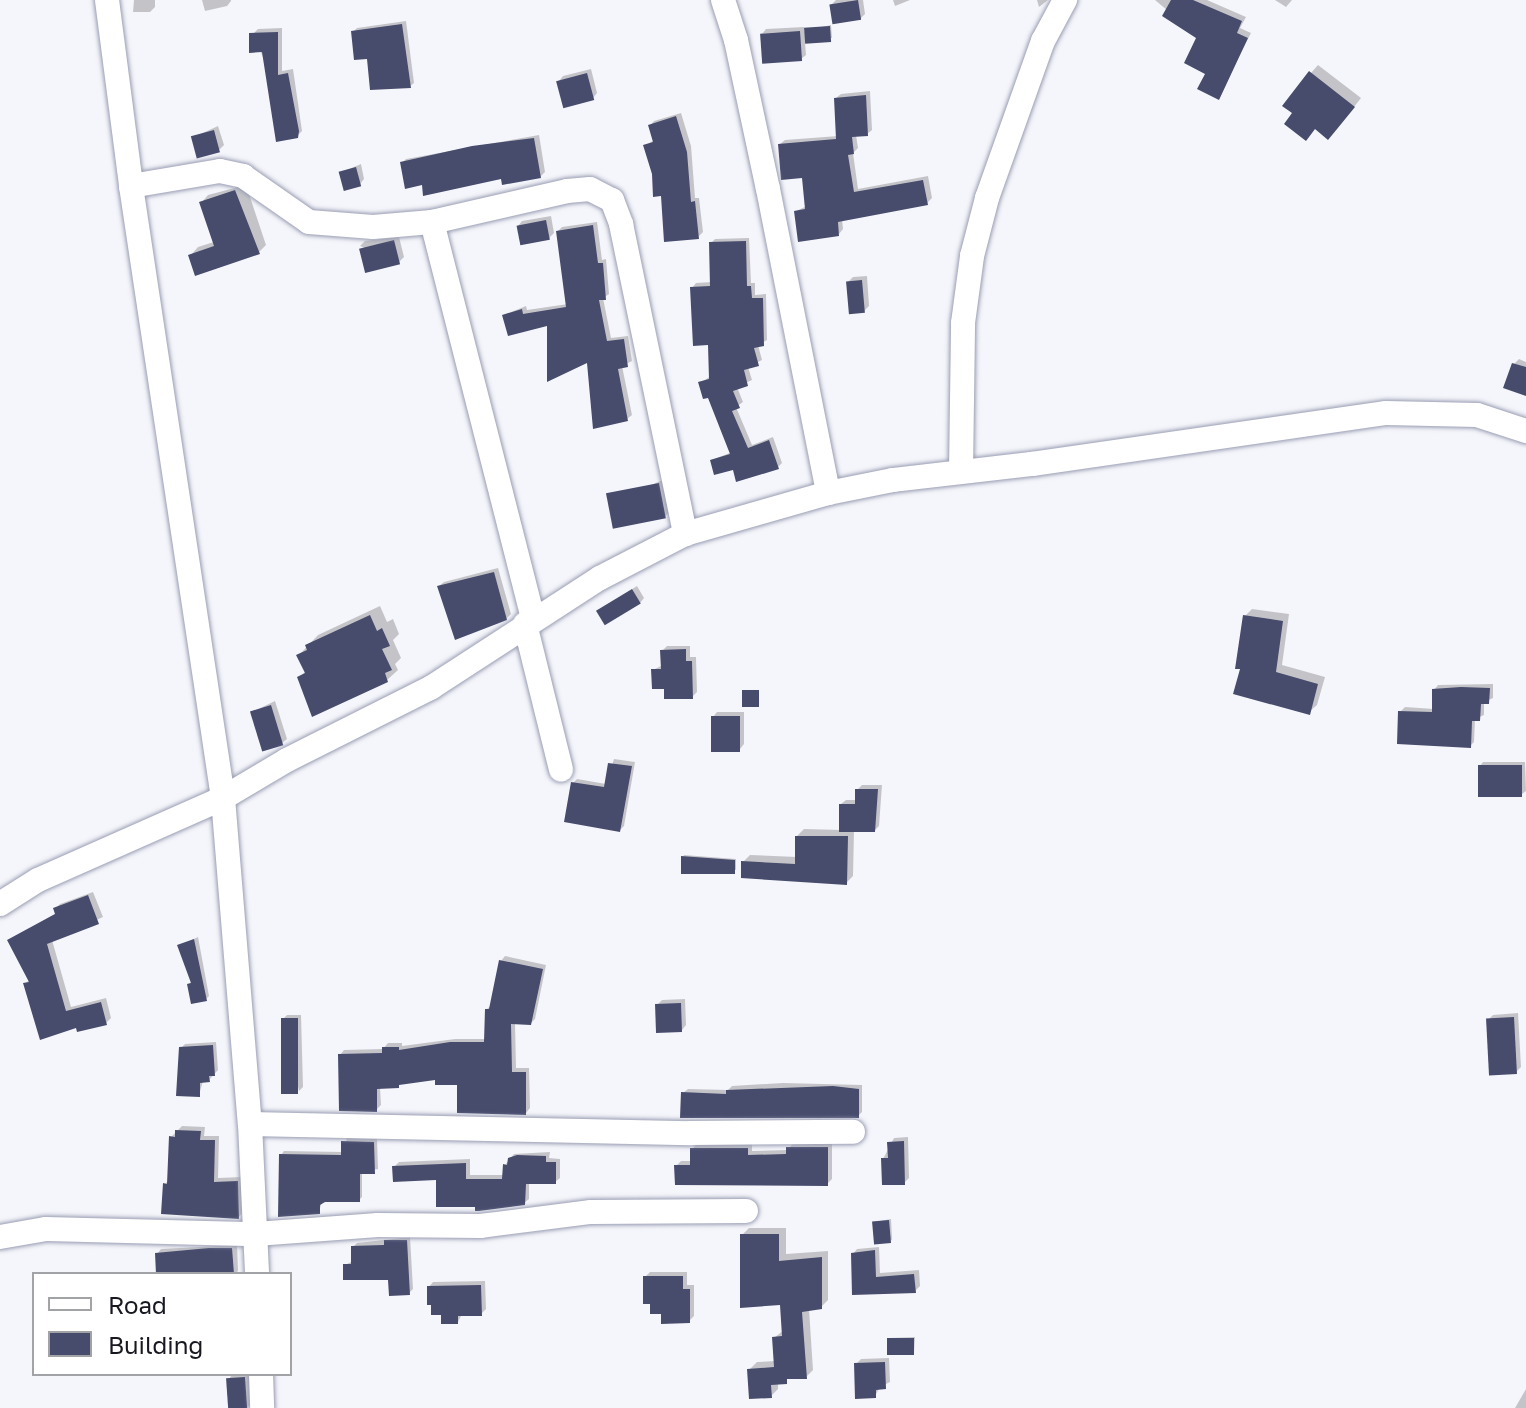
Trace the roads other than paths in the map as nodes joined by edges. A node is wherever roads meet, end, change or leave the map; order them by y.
1 (107, 0) edge
2 (723, 0) edge
3 (1065, 0) edge
4 (131, 186) junction
5 (432, 222) junction
6 (1526, 431) edge
7 (961, 472) junction
8 (828, 493) junction
9 (685, 534) junction
10 (529, 622) junction
11 (561, 770) dead end
12 (223, 798) junction
13 (0, 904) edge
14 (250, 1124) junction
15 (853, 1132) dead end
16 (746, 1211) dead end
17 (256, 1234) junction
18 (0, 1237) edge
19 (257, 1272) edge
20 (261, 1376) edge
21 (262, 1408) edge

1 - 4 street
2 - 8 street
3 - 7 street
4 - 5 street
4 - 12 street
5 - 9 street
5 - 10 street
6 - 7 street
7 - 8 street
8 - 9 street
9 - 10 street
10 - 11 street
10 - 12 street
12 - 13 street
12 - 14 street
14 - 15 street
14 - 17 street
16 - 17 street
17 - 18 street
17 - 19 street
20 - 21 street

